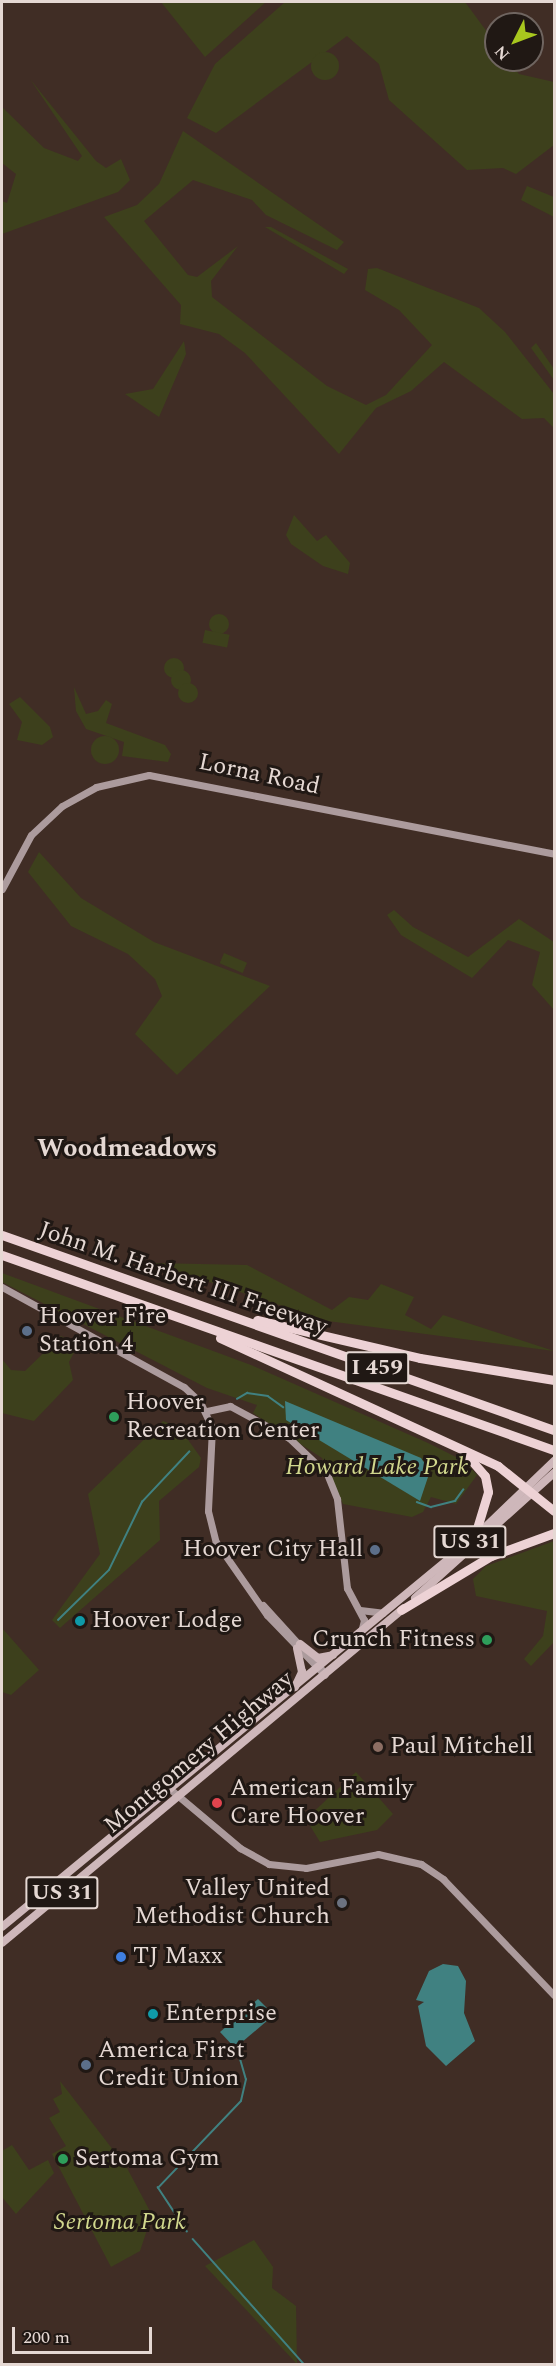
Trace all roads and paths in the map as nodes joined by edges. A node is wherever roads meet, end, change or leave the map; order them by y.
1 (555, 855) edge
2 (2, 889) edge
3 (2, 1235) edge
4 (2, 1256) edge
5 (2, 1287) edge
6 (204, 1306) junction
7 (197, 1325) junction
8 (555, 1380) edge
9 (207, 1411) junction
10 (553, 1430) edge
11 (454, 1444) junction
12 (555, 1450) edge
13 (555, 1461) edge
14 (555, 1473) edge
15 (530, 1492) junction
16 (555, 1511) edge
17 (555, 1533) edge
18 (474, 1538) junction
19 (360, 1610) junction
20 (400, 1610) junction
21 (385, 1612) junction
22 (360, 1634) junction
23 (298, 1646) junction
24 (337, 1654) junction
25 (321, 1671) junction
26 (293, 1690) junction
27 (191, 1785) junction
28 (170, 1789) junction
29 (176, 1797) junction
30 (190, 1809) junction
31 (2, 1927) edge
32 (2, 1943) edge
33 (555, 1995) edge

1 - 2 street, Lorna Road
3 - 6 highway, John M. Harbert III Freeway / I 459
4 - 7 highway, John M. Harbert III Freeway / I 459
5 - 9 street
6 - 8 highway
6 - 10 highway, John M. Harbert III Freeway / I 459
7 - 11 highway
7 - 12 highway, John M. Harbert III Freeway / I 459
9 - 19 street
9 - 23 street
11 - 15 highway
11 - 18 highway
13 - 15 main road, Montgomery Highway / US 31
14 - 15 main road, Montgomery Highway / US 31
15 - 16 highway
15 - 18 main road, Montgomery Highway / US 31
15 - 20 main road, Montgomery Highway / US 31
17 - 20 highway
18 - 21 main road, Montgomery Highway / US 31
19 - 21 street
19 - 22 street
20 - 25 main road, Montgomery Highway / US 31
21 - 22 main road, Montgomery Highway / US 31
22 - 24 main road, Montgomery Highway / US 31
23 - 24 main road
23 - 25 street
23 - 26 main road
24 - 25 main road, Montgomery Highway / US 31
25 - 26 main road, Montgomery Highway / US 31
25 - 27 main road, Montgomery Highway / US 31
26 - 28 main road, Montgomery Highway / US 31
27 - 29 main road, Montgomery Highway / US 31
27 - 30 street
28 - 29 street
28 - 31 main road, Montgomery Highway / US 31
29 - 30 street
29 - 32 main road, Montgomery Highway / US 31
30 - 33 street

